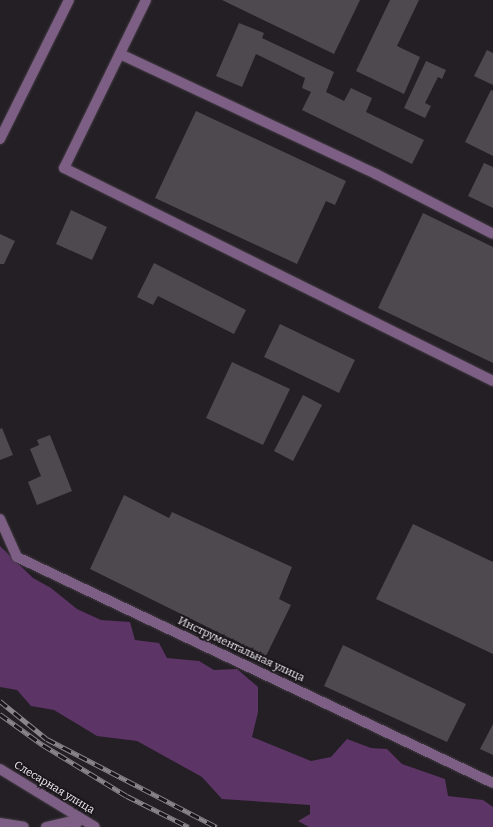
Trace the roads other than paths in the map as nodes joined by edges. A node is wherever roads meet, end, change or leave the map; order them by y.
1 (69, 0) edge
2 (146, 0) edge
3 (120, 54) junction
4 (0, 139) edge
5 (493, 234) edge
6 (493, 381) edge
7 (0, 519) edge
8 (0, 769) edge
9 (493, 783) edge
10 (0, 823) edge
11 (77, 823) edge
12 (24, 827) edge
13 (46, 827) edge
14 (96, 827) edge

1 - 4 street
2 - 3 street
3 - 5 street
3 - 6 street
7 - 9 street, Инструментальная улица
8 - 11 street, Слесарная улица
10 - 12 street
11 - 13 street
11 - 14 street, Слесарная улица

